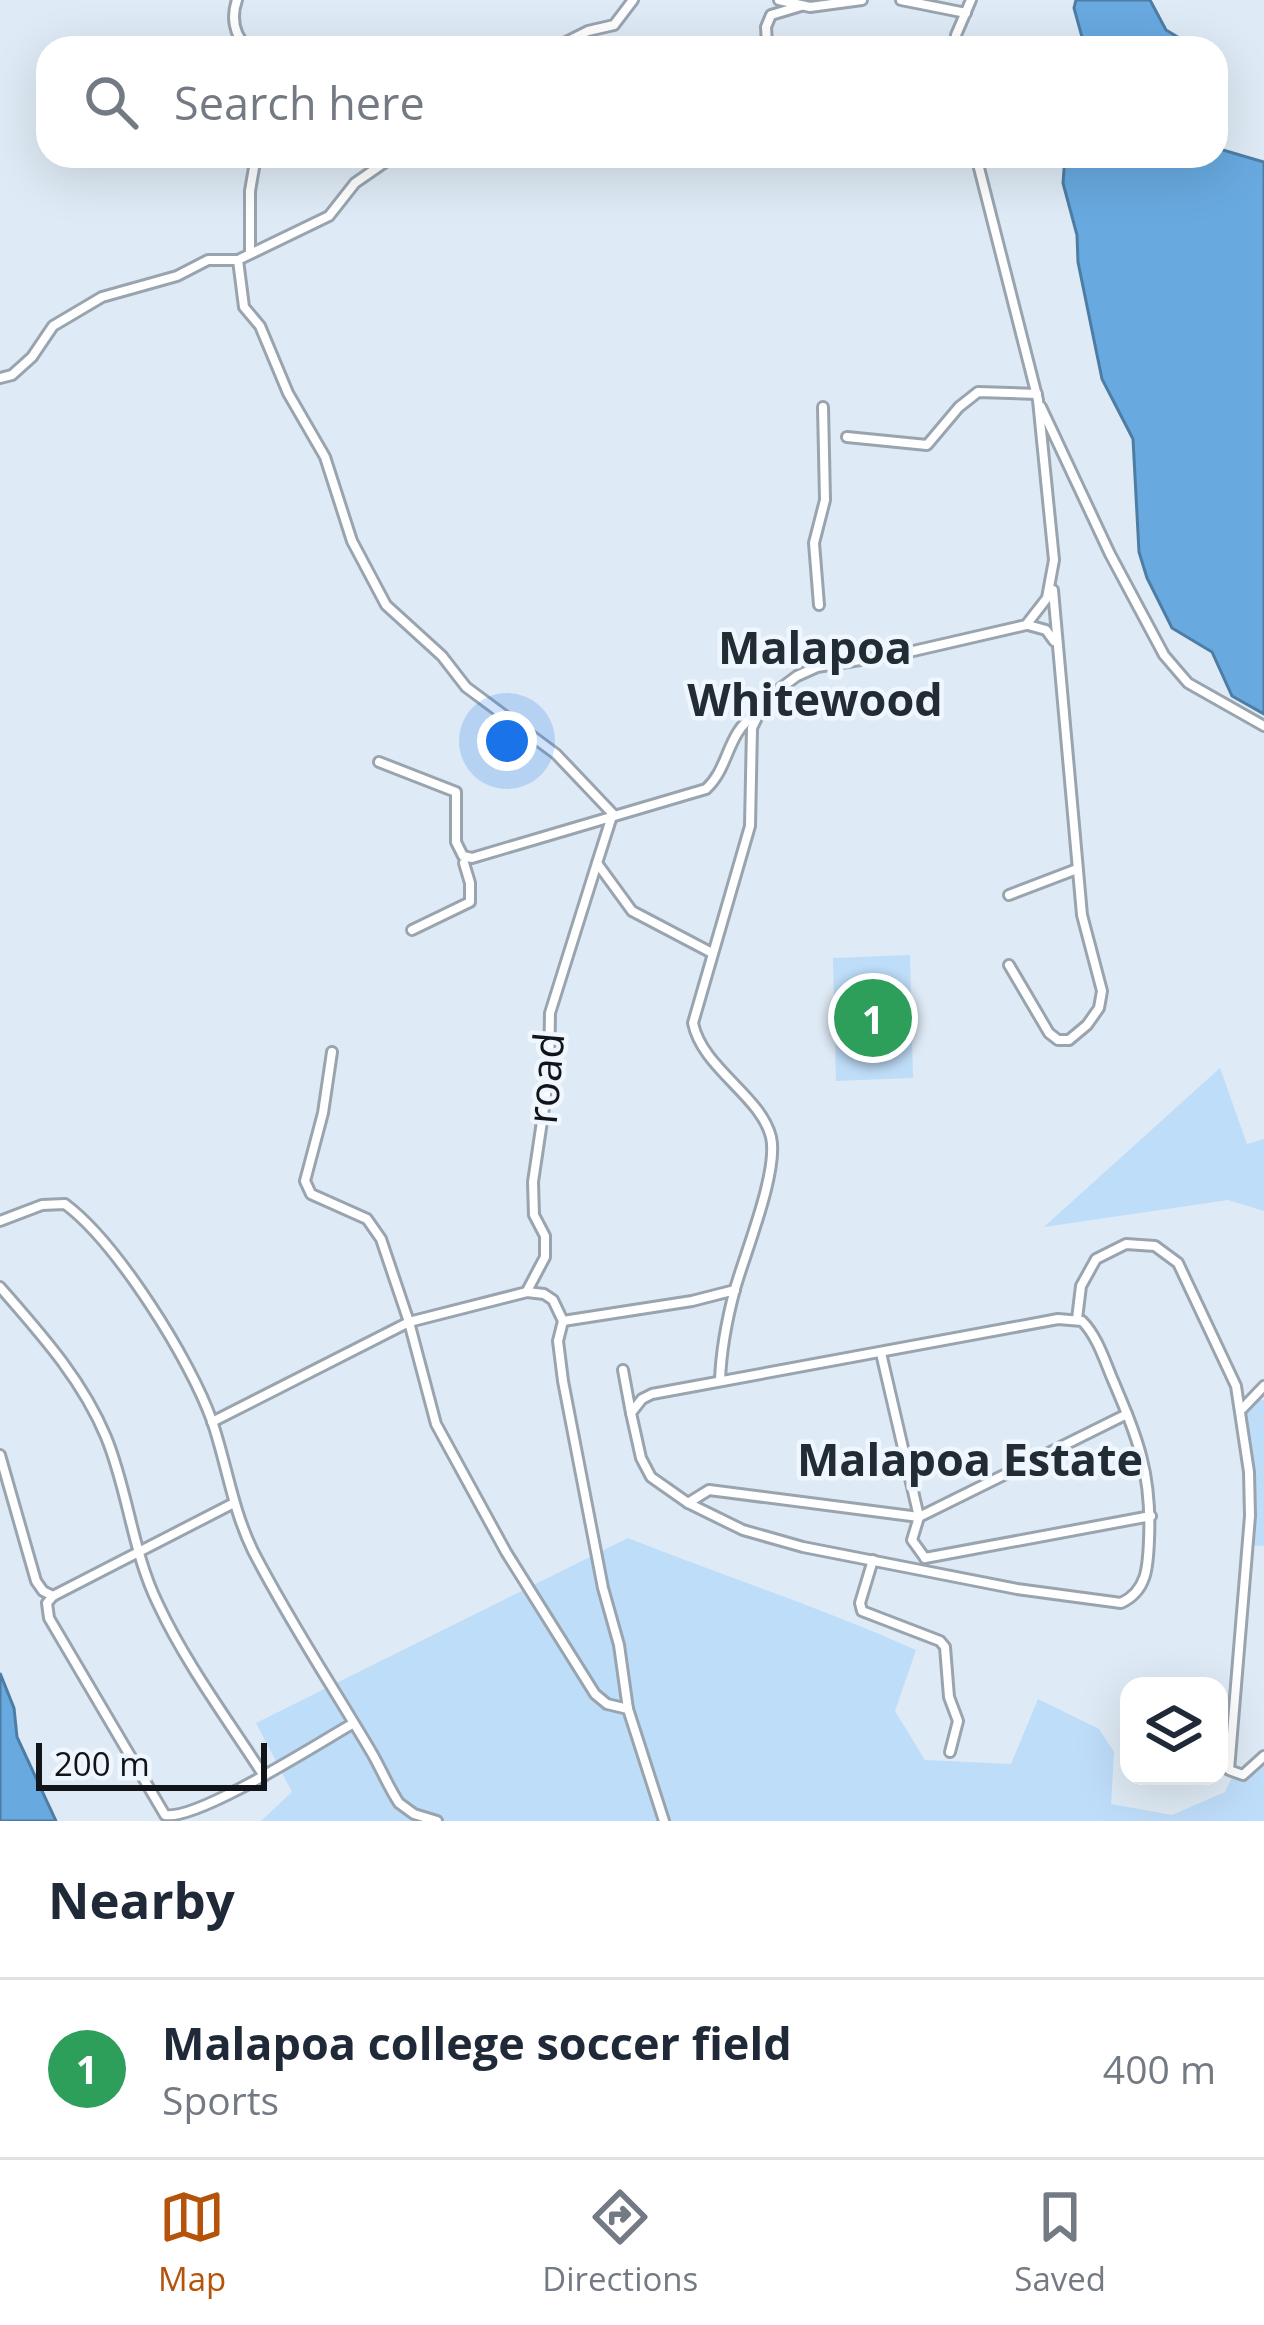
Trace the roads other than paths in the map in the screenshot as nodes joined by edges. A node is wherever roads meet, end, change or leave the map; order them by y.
1 (237, 0) edge
2 (633, 0) edge
3 (779, 0) edge
4 (862, 0) edge
5 (901, 0) edge
6 (971, 0) edge
7 (802, 5) junction
8 (966, 13) junction
9 (238, 36) edge
10 (578, 36) edge
11 (767, 36) edge
12 (956, 36) edge
13 (254, 168) edge
14 (377, 168) edge
15 (979, 168) edge
16 (249, 252) junction
17 (238, 260) junction
18 (0, 378) edge
19 (1038, 397) junction
20 (823, 407) dead end
21 (848, 437) dead end
22 (1052, 584) junction
23 (819, 605) dead end
24 (1026, 625) junction
25 (1057, 645) junction
26 (756, 715) junction
27 (1264, 726) edge
28 (379, 762) dead end
29 (613, 814) junction
30 (464, 863) dead end
31 (598, 863) junction
32 (1077, 869) junction
33 (1009, 895) dead end
34 (412, 930) dead end
35 (712, 953) junction
36 (1009, 965) dead end
37 (332, 1052) dead end
38 (0, 1221) edge
39 (0, 1287) edge
40 (735, 1290) junction
41 (526, 1292) junction
42 (1076, 1319) junction
43 (563, 1321) junction
44 (409, 1322) junction
45 (881, 1353) junction
46 (623, 1370) dead end
47 (720, 1381) junction
48 (1264, 1386) edge
49 (1242, 1409) junction
50 (631, 1413) junction
51 (1127, 1414) junction
52 (212, 1422) junction
53 (0, 1455) edge
54 (688, 1503) junction
55 (232, 1504) junction
56 (1150, 1516) junction
57 (919, 1517) junction
58 (140, 1553) junction
59 (925, 1558) junction
60 (873, 1560) junction
61 (923, 1570) junction
62 (53, 1596) junction
63 (628, 1708) junction
64 (352, 1724) junction
65 (950, 1753) dead end
66 (1264, 1756) edge
67 (264, 1777) junction
68 (436, 1821) edge
69 (664, 1821) edge

1 - 9 street
2 - 10 street
3 - 7 street
4 - 7 street
5 - 8 street
6 - 8 street
7 - 11 street
8 - 12 street
13 - 16 street
14 - 16 street
15 - 19 street
16 - 17 street
17 - 18 street
17 - 29 street
19 - 21 street
19 - 22 street
19 - 27 street
20 - 23 street
22 - 24 street
22 - 25 street
24 - 25 street
24 - 26 street
25 - 32 street
26 - 29 street
26 - 35 street
28 - 29 street
29 - 31 street, road
30 - 34 street
31 - 35 street
31 - 41 street, road
32 - 33 street
32 - 36 street
35 - 40 street
37 - 44 street
38 - 52 street
39 - 58 street
40 - 43 street
40 - 47 street
41 - 43 street
41 - 44 street
42 - 45 street
42 - 49 street
42 - 51 street
43 - 63 street
44 - 52 street
44 - 63 street
45 - 47 street
45 - 57 street
46 - 50 street
47 - 50 street
48 - 49 street
49 - 66 street
50 - 54 street
51 - 56 street
51 - 57 street
52 - 55 street
53 - 62 street
54 - 57 street
54 - 60 street
55 - 58 street
55 - 64 street
56 - 59 street
56 - 61 street
57 - 59 street
58 - 62 street
58 - 67 street
59 - 61 street
60 - 61 street
60 - 65 street
62 - 67 street
63 - 69 street
64 - 67 street
64 - 68 street

